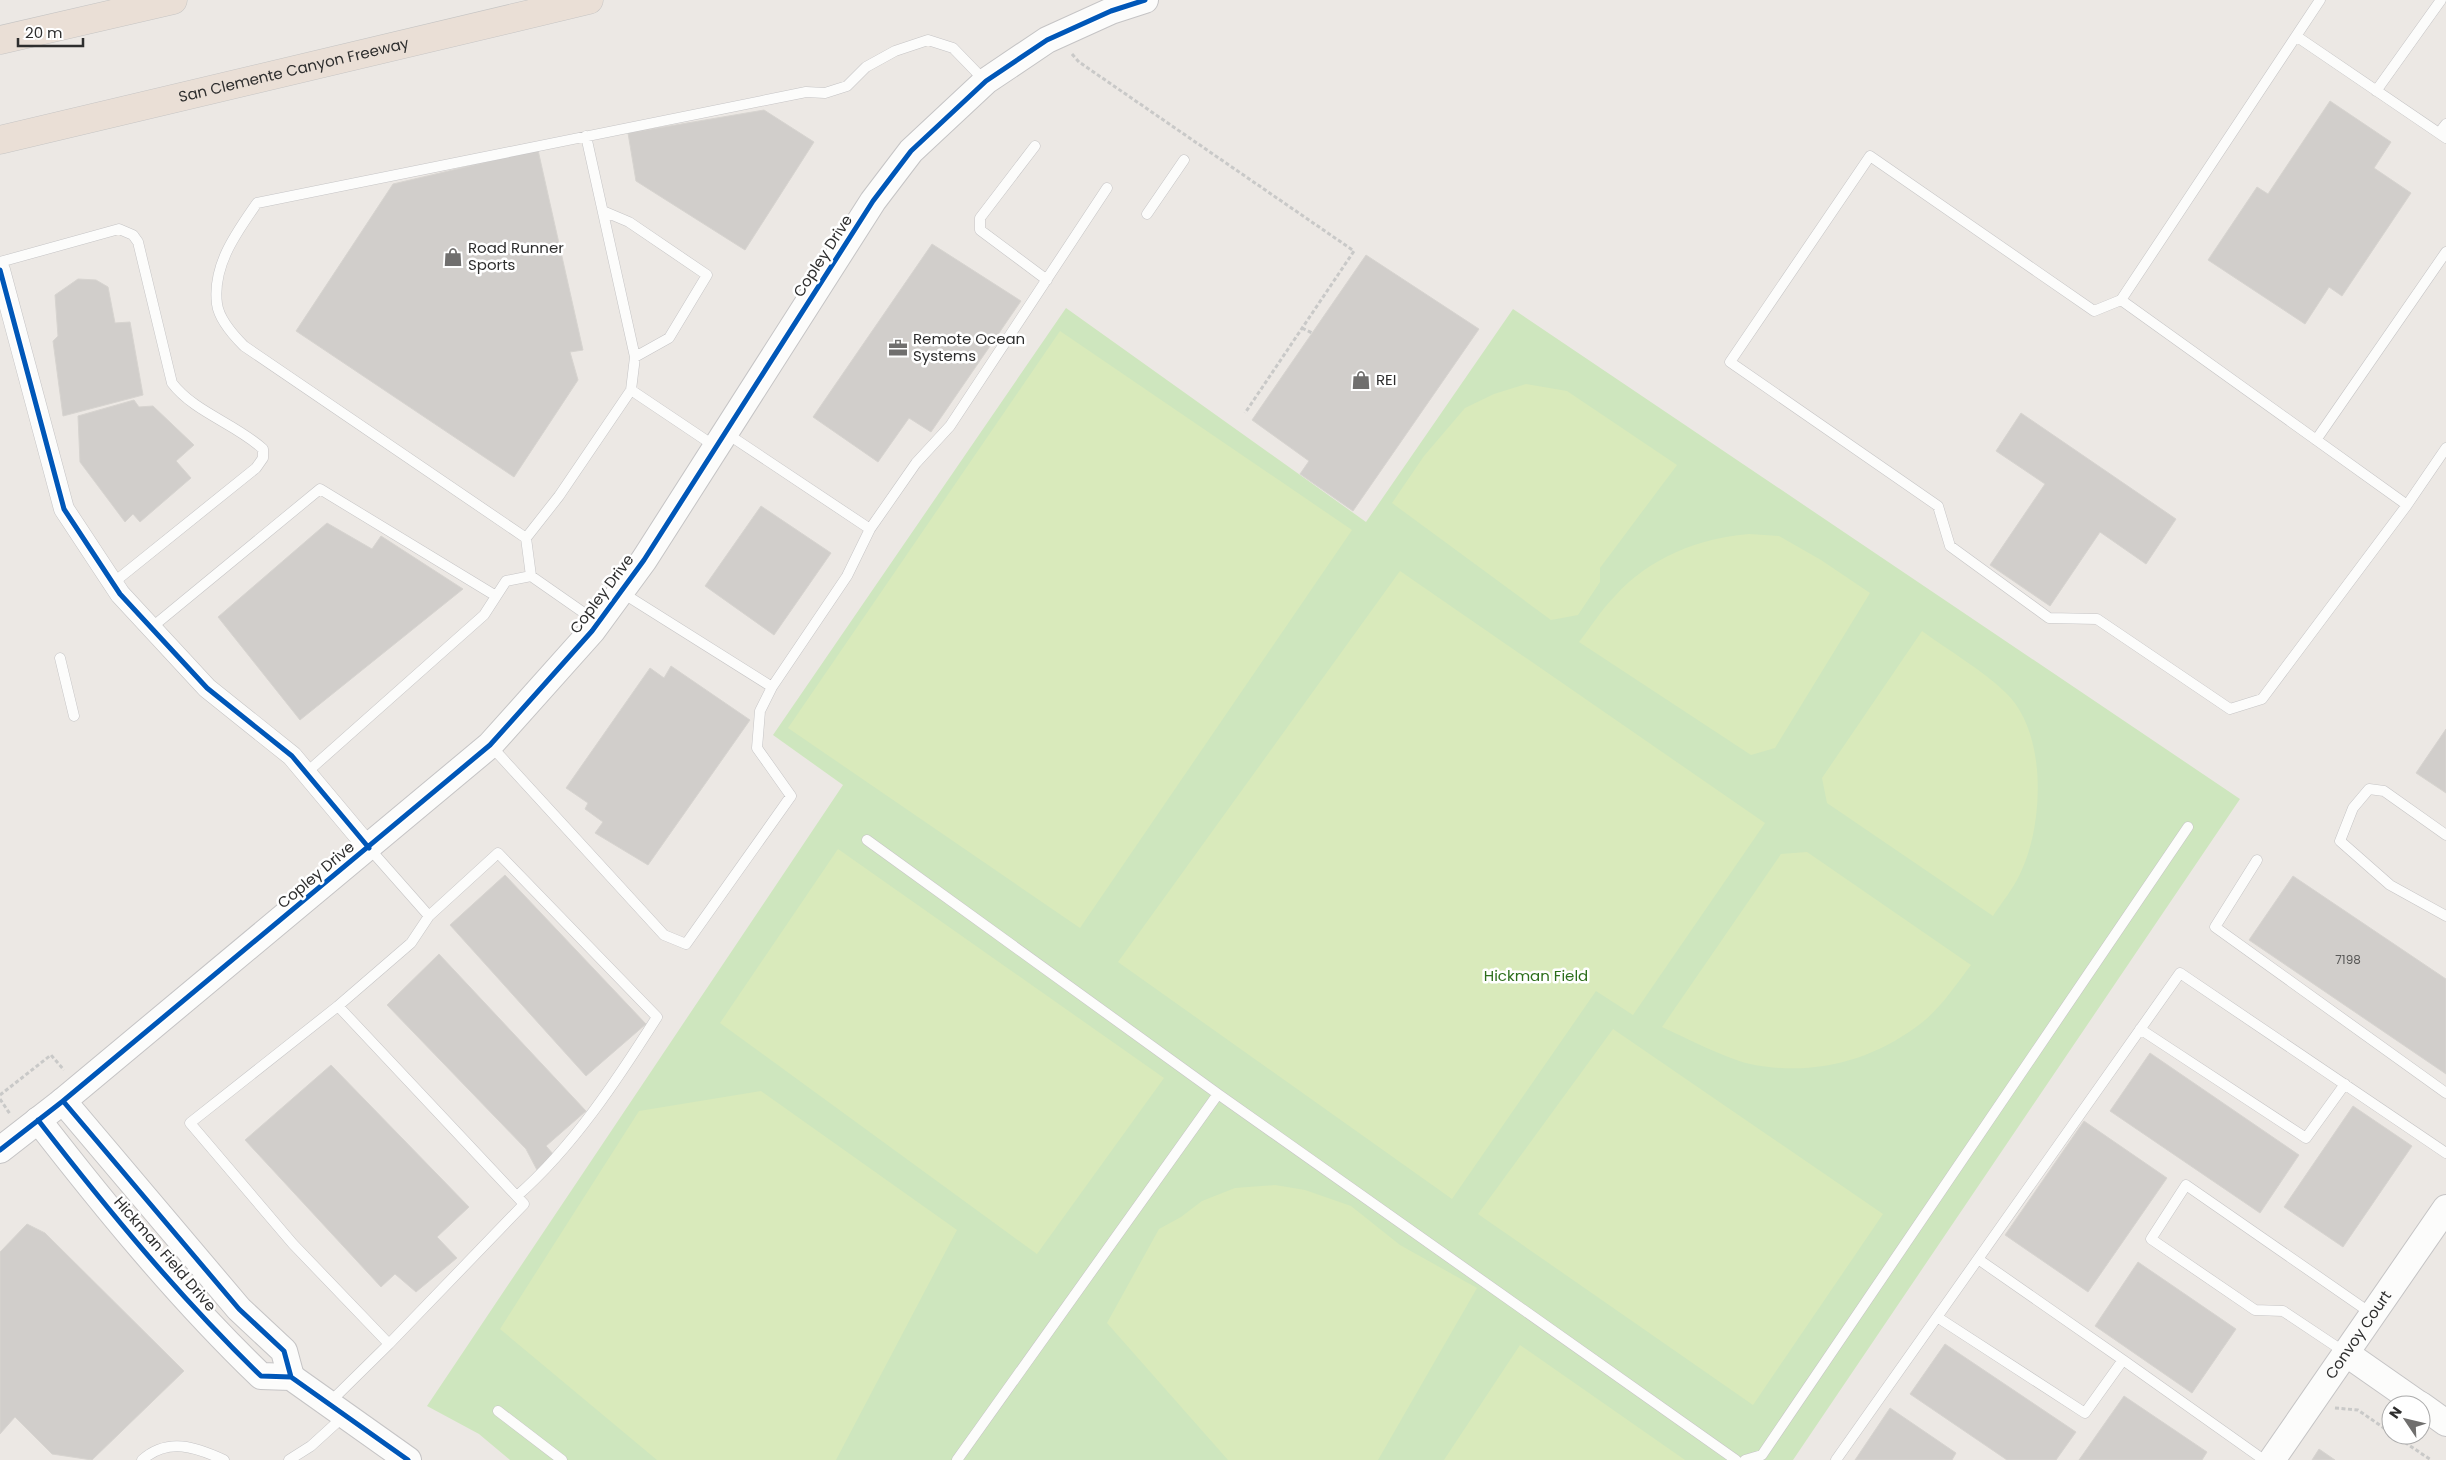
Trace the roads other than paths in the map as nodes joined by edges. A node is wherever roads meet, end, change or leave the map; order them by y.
1 (173, 0) edge
2 (588, 0) edge
3 (1146, 0) edge
4 (2320, 0) edge
5 (2440, 0) edge
6 (2296, 36) junction
7 (0, 40) edge
8 (986, 81) junction
9 (2376, 91) junction
10 (2446, 124) edge
11 (586, 136) junction
12 (2443, 136) edge
13 (0, 140) edge
14 (1035, 146) dead end
15 (1184, 160) dead end
16 (1107, 188) dead end
17 (603, 211) junction
18 (1147, 214) dead end
19 (2446, 252) edge
20 (0, 262) edge
21 (0, 270) edge
22 (1047, 280) junction
23 (2121, 300) junction
24 (635, 357) junction
25 (631, 390) junction
26 (720, 440) junction
27 (2316, 440) junction
28 (2446, 448) edge
29 (2407, 505) junction
30 (870, 529) junction
31 (526, 538) junction
32 (531, 576) junction
33 (113, 583) junction
34 (620, 592) junction
35 (496, 596) junction
36 (598, 623) junction
37 (151, 628) junction
38 (60, 658) dead end
39 (772, 687) junction
40 (74, 716) dead end
41 (490, 746) junction
42 (306, 773) junction
43 (2188, 828) dead end
44 (2446, 835) edge
45 (867, 840) dead end
46 (368, 848) junction
47 (2257, 860) dead end
48 (429, 916) junction
49 (2446, 916) edge
50 (338, 1006) junction
51 (2140, 1029) junction
52 (2345, 1084) junction
53 (2446, 1093) edge
54 (1218, 1094) junction
55 (62, 1101) junction
56 (38, 1120) junction
57 (0, 1150) edge
58 (2446, 1153) edge
59 (517, 1196) junction
60 (2446, 1208) edge
61 (1978, 1259) junction
62 (2373, 1315) junction
63 (1937, 1317) junction
64 (389, 1344) junction
65 (2347, 1354) junction
66 (2123, 1360) junction
67 (291, 1377) junction
68 (2406, 1395) edge
69 (337, 1410) junction
70 (498, 1411) dead end
71 (2431, 1412) edge
72 (2446, 1423) edge
73 (142, 1460) edge
74 (224, 1460) edge
75 (289, 1460) edge
76 (408, 1460) edge
77 (562, 1460) edge
78 (958, 1460) edge
79 (1736, 1460) edge
80 (1745, 1460) edge
81 (1836, 1460) edge
82 (2264, 1460) edge
83 (2272, 1460) edge

1 - 7 highway
2 - 13 highway, San Clemente Canyon Freeway
3 - 8 street, Copley Drive
4 - 6 lane
5 - 9 lane
6 - 9 lane
6 - 23 lane
8 - 11 lane
8 - 26 street, Copley Drive
9 - 12 lane
10 - 12 lane
11 - 17 lane
11 - 31 lane
14 - 22 lane
15 - 18 lane
16 - 22 lane
17 - 24 lane
17 - 24 lane
19 - 27 lane
20 - 33 lane
21 - 33 street
22 - 30 lane
23 - 27 lane
23 - 29 lane
24 - 25 lane
25 - 26 lane
25 - 31 lane
26 - 30 lane
26 - 34 street, Copley Drive
27 - 29 lane
28 - 29 lane
30 - 39 lane
31 - 32 lane
32 - 35 lane
32 - 36 lane
33 - 37 street
34 - 36 street, Copley Drive
34 - 39 lane
35 - 37 lane
35 - 42 lane
36 - 41 street, Copley Drive
37 - 42 street
38 - 40 lane
39 - 41 lane
41 - 46 street, Copley Drive
42 - 46 street
43 - 80 lane
44 - 49 lane
45 - 54 lane
46 - 48 lane
46 - 55 street, Copley Drive
47 - 53 lane
48 - 50 lane
48 - 59 lane
50 - 59 lane
50 - 64 lane
51 - 52 lane
51 - 52 lane
51 - 61 lane
52 - 58 lane
54 - 78 lane
54 - 79 lane
55 - 56 street, Copley Drive
55 - 67 street, Hickman Field Drive
56 - 57 street, Copley Drive
56 - 67 street, Hickman Field Drive
59 - 64 lane
60 - 62 street, Convoy Court
61 - 63 lane
61 - 66 lane
62 - 65 street, Convoy Court
62 - 65 lane
63 - 66 lane
63 - 81 lane
64 - 69 lane
65 - 68 street
65 - 83 street, Convoy Court
66 - 82 lane
67 - 69 street
69 - 75 lane
69 - 76 street
70 - 77 lane
71 - 72 street
73 - 74 lane

